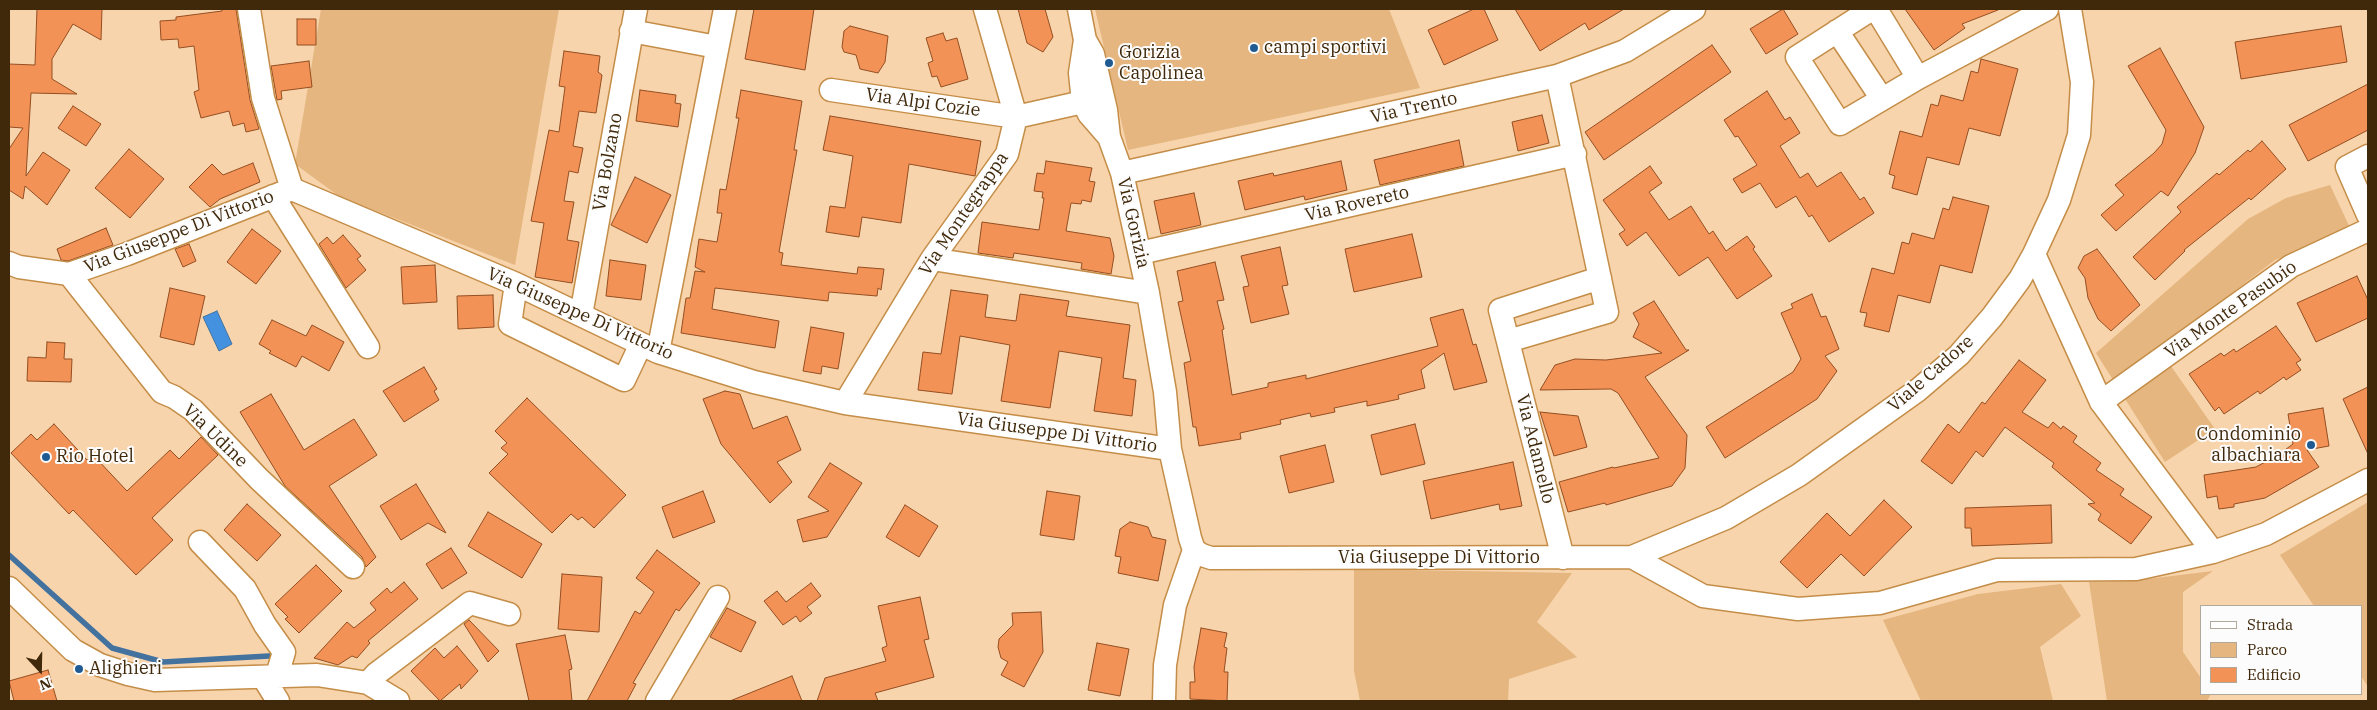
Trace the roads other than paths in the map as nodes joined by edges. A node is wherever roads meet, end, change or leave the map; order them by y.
1 (249, 9) edge
2 (636, 9) edge
3 (725, 9) edge
4 (985, 9) edge
5 (1079, 9) edge
6 (1694, 9) edge
7 (1872, 9) edge
8 (1876, 9) edge
9 (2047, 9) edge
10 (2070, 9) edge
11 (632, 31) junction
12 (1837, 31) junction
13 (1085, 40) junction
14 (717, 47) junction
15 (1557, 76) junction
16 (1918, 78) junction
17 (831, 90) dead end
18 (1882, 99) junction
19 (1083, 102) junction
20 (1016, 117) junction
21 (1109, 137) junction
22 (1575, 154) junction
23 (2368, 156) edge
24 (1122, 173) junction
25 (283, 192) junction
26 (2368, 215) edge
27 (2368, 230) edge
28 (1140, 253) junction
29 (2034, 254) junction
30 (932, 259) junction
31 (12, 267) edge
32 (69, 274) junction
33 (1600, 278) junction
34 (516, 284) junction
35 (1148, 293) junction
36 (581, 315) junction
37 (1508, 341) junction
38 (368, 347) dead end
39 (649, 348) junction
40 (2101, 402) junction
41 (845, 403) junction
42 (1170, 449) junction
43 (2368, 480) edge
44 (200, 542) dead end
45 (1194, 550) junction
46 (2213, 552) junction
47 (1632, 557) junction
48 (1563, 558) junction
49 (353, 567) dead end
50 (13, 597) edge
51 (718, 597) dead end
52 (509, 614) dead end
53 (270, 676) junction
54 (368, 683) junction
55 (278, 701) edge
56 (398, 701) edge
57 (657, 701) edge
58 (1164, 701) edge

1 - 25 street
2 - 11 street, Via Bolzano
3 - 14 street
4 - 20 street, Via Montegrappa
5 - 13 street, Via Gorizia
6 - 15 street, Via Trento
7 - 12 street
8 - 16 street
9 - 16 street
10 - 29 street, Viale Cadore
11 - 14 street
11 - 36 street, Via Bolzano
12 - 18 street
12 - 18 street
13 - 19 street, Via Gorizia
13 - 21 street
14 - 39 street
15 - 22 street
15 - 24 street, Via Trento
16 - 18 street
17 - 20 street, Via Alpi Cozie
19 - 20 street
19 - 21 street, Via Gorizia
20 - 30 street, Via Montegrappa
21 - 24 street, Via Gorizia
22 - 28 street, Via Rovereto
22 - 33 street
23 - 26 street
24 - 28 street, Via Gorizia
25 - 32 street, Via Giuseppe Di Vittorio
25 - 34 street, Via Giuseppe Di Vittorio
25 - 38 street
27 - 40 street, Via Monte Pasubio
28 - 35 street, Via Gorizia
29 - 40 street
29 - 47 street, Viale Cadore
30 - 35 street
30 - 41 street, Via Montegrappa
31 - 32 street, Via Giuseppe Di Vittorio
32 - 49 street, Via Udine
33 - 37 street, Via Adamello
33 - 37 street
34 - 36 street, Via Giuseppe Di Vittorio
34 - 39 street
35 - 42 street, Via Gorizia
36 - 39 street, Via Giuseppe Di Vittorio
37 - 48 street, Via Adamello
39 - 41 street, Via Giuseppe Di Vittorio
40 - 46 street
41 - 42 street, Via Giuseppe Di Vittorio
42 - 45 street, Via Giuseppe Di Vittorio
43 - 46 street, Via Giuseppe Di Vittorio
44 - 53 street
45 - 48 street, Via Giuseppe Di Vittorio
45 - 58 street
46 - 47 street, Via Giuseppe Di Vittorio
47 - 48 street, Via Giuseppe Di Vittorio
50 - 53 street
51 - 57 street
52 - 54 street
53 - 54 street
53 - 55 street
54 - 56 street

